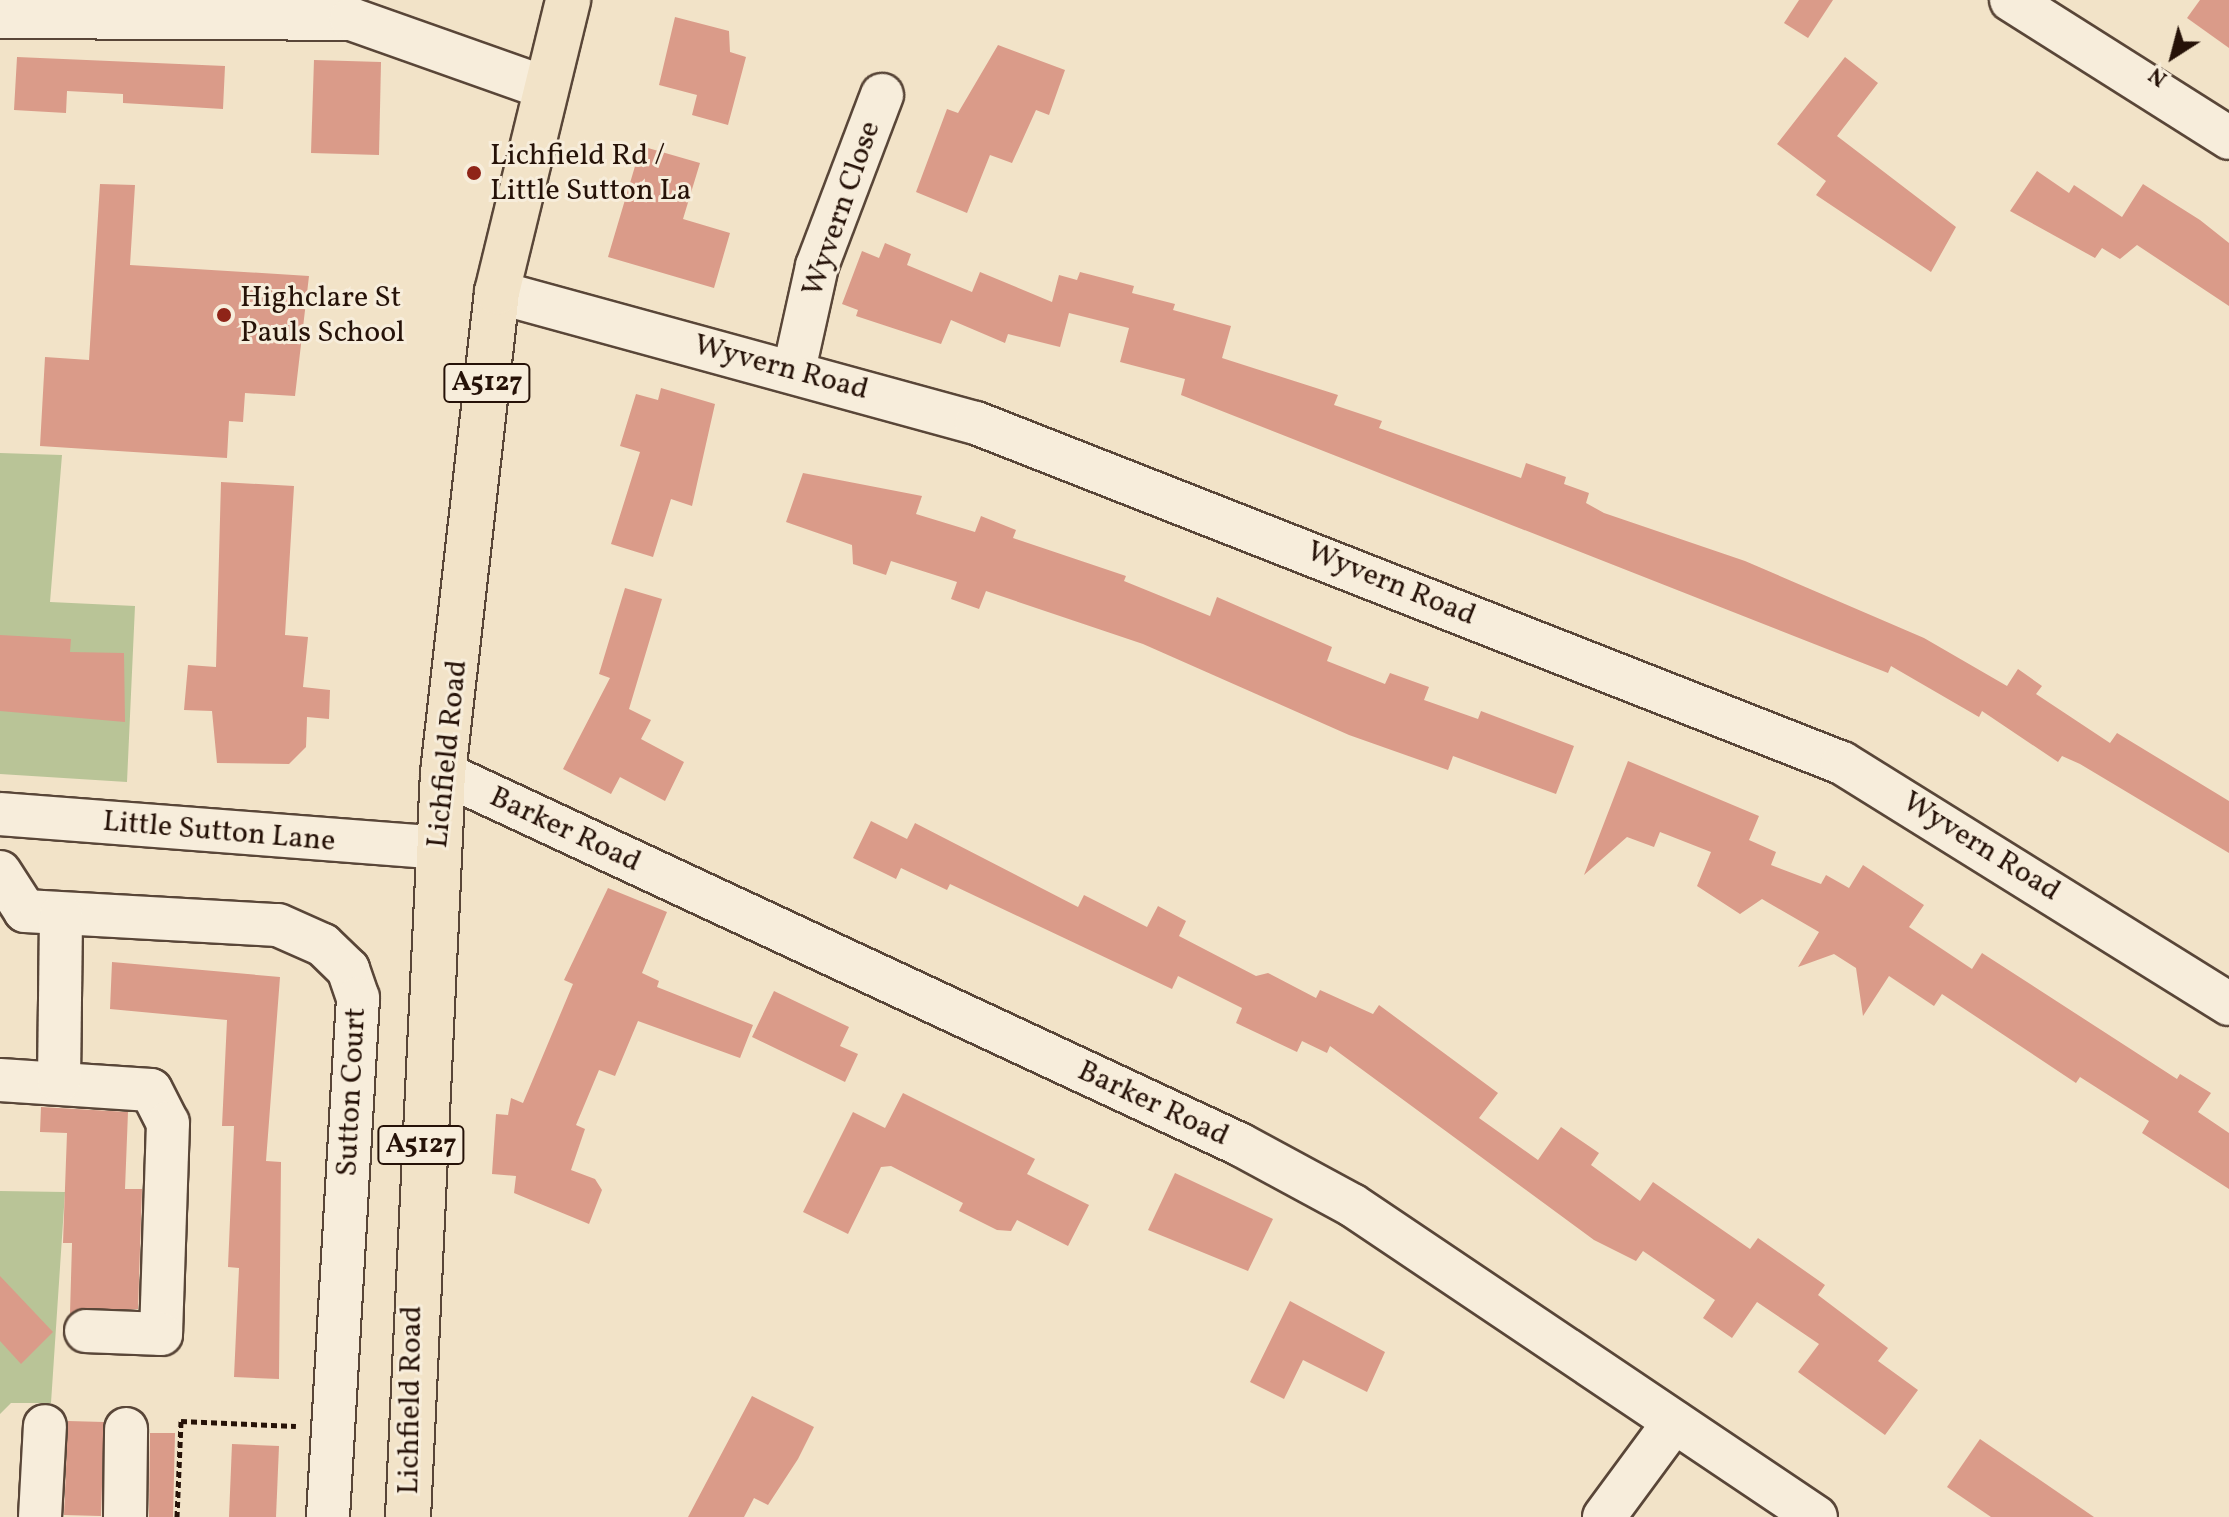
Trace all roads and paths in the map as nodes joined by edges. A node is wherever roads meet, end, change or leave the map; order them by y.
1 (568, 0) edge
2 (2011, 0) edge
3 (0, 17) edge
4 (543, 87) junction
5 (882, 95) dead end
6 (2229, 138) edge
7 (497, 292) junction
8 (794, 370) junction
9 (443, 773) junction
10 (3, 814) edge
11 (438, 848) junction
12 (0, 864) edge
13 (0, 872) edge
14 (61, 915) junction
15 (2229, 1004) edge
16 (0, 1080) edge
17 (59, 1081) junction
18 (86, 1331) dead end
19 (1674, 1422) junction
20 (45, 1426) dead end
21 (333, 1427) junction
22 (126, 1429) dead end
23 (40, 1517) edge
24 (125, 1517) edge
25 (177, 1517) edge
26 (328, 1517) edge
27 (408, 1517) edge
28 (1604, 1517) edge
29 (1816, 1517) edge

1 - 4 main road, Lichfield Road / A5127
2 - 6 street
3 - 4 street
4 - 7 main road, Lichfield Road / A5127
5 - 8 street, Wyvern Close
7 - 8 street, Wyvern Road
7 - 9 main road, Lichfield Road / A5127
8 - 15 street, Wyvern Road
9 - 11 main road, Lichfield Road / A5127
9 - 19 street, Barker Road
10 - 11 street, Little Sutton Lane
10 - 12 street
11 - 27 main road, Lichfield Road / A5127
13 - 14 street, Sutton Court
14 - 17 street
14 - 21 street, Sutton Court
16 - 17 street
17 - 18 street
19 - 28 street
19 - 29 street, Barker Road
20 - 23 street
21 - 25 path
21 - 26 street, Sutton Court
22 - 24 street

